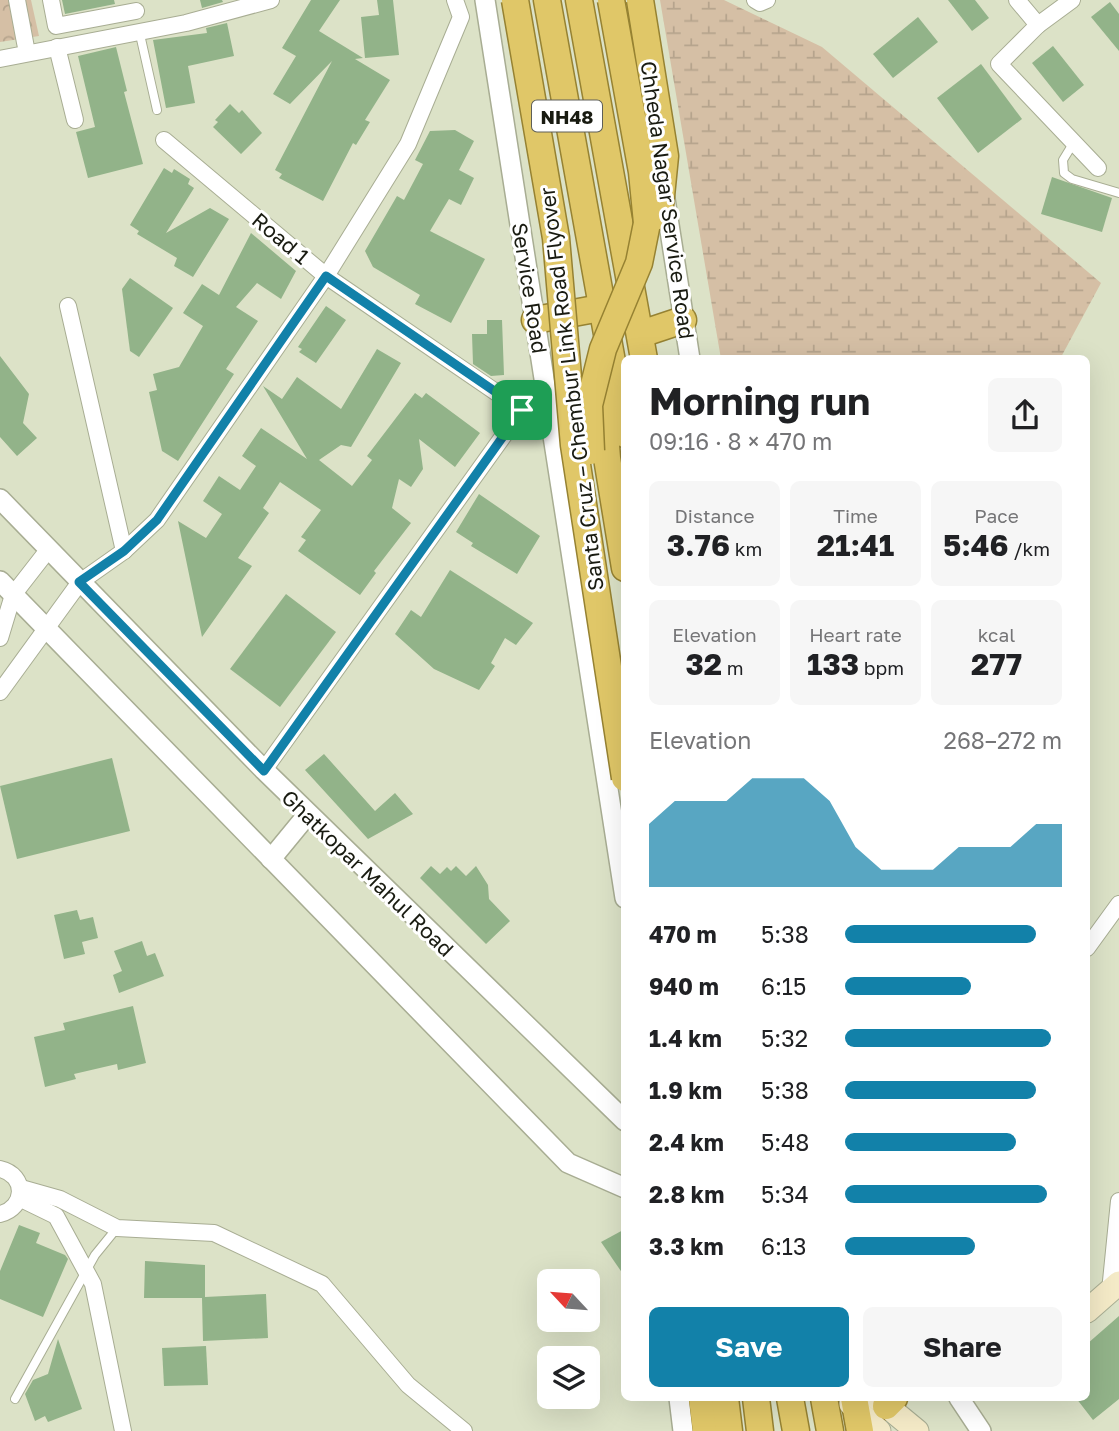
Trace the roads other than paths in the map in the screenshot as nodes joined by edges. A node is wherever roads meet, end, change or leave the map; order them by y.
1 (17, 0) edge
2 (51, 0) edge
3 (271, 0) edge
4 (455, 0) edge
5 (515, 0) edge
6 (547, 0) edge
7 (579, 0) edge
8 (611, 0) edge
9 (642, 0) edge
10 (755, 0) edge
11 (767, 0) edge
12 (1017, 0) edge
13 (1072, 0) edge
14 (486, 5) edge
15 (134, 6) edge
16 (461, 17) junction
17 (1038, 25) junction
18 (139, 30) junction
19 (57, 47) junction
20 (27, 52) junction
21 (0, 59) edge
22 (157, 110) dead end
23 (75, 120) dead end
24 (164, 140) dead end
25 (1074, 142) junction
26 (1098, 168) dead end
27 (1119, 192) edge
28 (618, 228) junction
29 (588, 233) junction
30 (639, 263) junction
31 (326, 276) junction
32 (68, 306) dead end
33 (594, 309) junction
34 (535, 320) junction
35 (683, 320) junction
36 (647, 332) junction
37 (643, 355) edge
38 (654, 355) edge
39 (689, 355) edge
40 (621, 412) edge
41 (0, 499) edge
42 (621, 544) edge
43 (48, 550) junction
44 (124, 551) junction
45 (79, 582) junction
46 (6, 588) edge
47 (46, 629) junction
48 (0, 638) edge
49 (621, 648) edge
50 (0, 692) edge
51 (621, 752) edge
52 (264, 771) junction
53 (308, 814) junction
54 (271, 859) junction
55 (621, 872) edge
56 (1117, 910) edge
57 (1090, 944) edge
58 (621, 1117) edge
59 (0, 1168) edge
60 (621, 1186) edge
61 (20, 1193) junction
62 (1119, 1201) edge
63 (0, 1214) edge
64 (117, 1228) junction
65 (86, 1271) junction
66 (1115, 1287) edge
67 (1090, 1308) edge
68 (15, 1399) dead end
69 (679, 1401) edge
70 (702, 1401) edge
71 (725, 1401) edge
72 (756, 1401) edge
73 (791, 1401) edge
74 (825, 1401) edge
75 (961, 1401) edge
76 (869, 1409) edge
77 (443, 1414) junction
78 (123, 1431) edge
79 (445, 1431) edge
80 (464, 1431) edge
81 (683, 1431) edge
82 (706, 1431) edge
83 (729, 1431) edge
84 (760, 1431) edge
85 (796, 1431) edge
86 (830, 1431) edge
87 (916, 1431) edge
88 (981, 1431) edge

1 - 20 street
2 - 15 street
3 - 18 street
4 - 16 street
5 - 51 highway, Santa Cruz – Chembur Link Road Flyover, bridge
6 - 29 highway, NH48
7 - 28 highway, NH48
8 - 30 highway, Santa Cruz – Chembur Link Road Flyover, bridge
9 - 30 highway, bridge
9 - 35 street, Chheda Nagar Service Road
10 - 11 street
12 - 17 street
13 - 17 street
14 - 16 street, Service Road
14 - 34 street, Service Road
15 - 18 street
16 - 31 street
17 - 25 street
18 - 19 street
18 - 22 lane
19 - 20 street
19 - 23 street
20 - 21 street
24 - 31 street, Road 1
25 - 26 street
25 - 27 lane
28 - 36 highway
28 - 37 highway, NH48
29 - 33 highway
29 - 40 highway, NH48
30 - 49 highway, Santa Cruz – Chembur Link Road Flyover, bridge
31 - 44 street
31 - 52 street, Road 1
32 - 44 street
33 - 34 highway
33 - 42 highway
34 - 55 street, Service Road
35 - 36 highway
35 - 39 street, Chheda Nagar Service Road
36 - 38 highway
41 - 43 street, Ghatkopar Mahul Road
43 - 45 street, Ghatkopar Mahul Road
43 - 46 street
44 - 45 street
45 - 47 street
45 - 52 street, Ghatkopar Mahul Road
46 - 47 street
46 - 48 street
47 - 50 street
47 - 54 street
52 - 53 street, Ghatkopar Mahul Road
53 - 54 street
53 - 58 street, Ghatkopar Mahul Road
54 - 60 street
56 - 57 street
59 - 61 street
61 - 63 street
61 - 64 street
61 - 65 street
62 - 66 street
64 - 65 lane
64 - 77 street
65 - 68 lane
65 - 78 street
66 - 67 main road
69 - 81 street
70 - 82 highway
71 - 83 highway
72 - 84 highway
73 - 85 highway
74 - 86 highway
75 - 88 street
76 - 87 main road
77 - 79 lane
77 - 80 street

